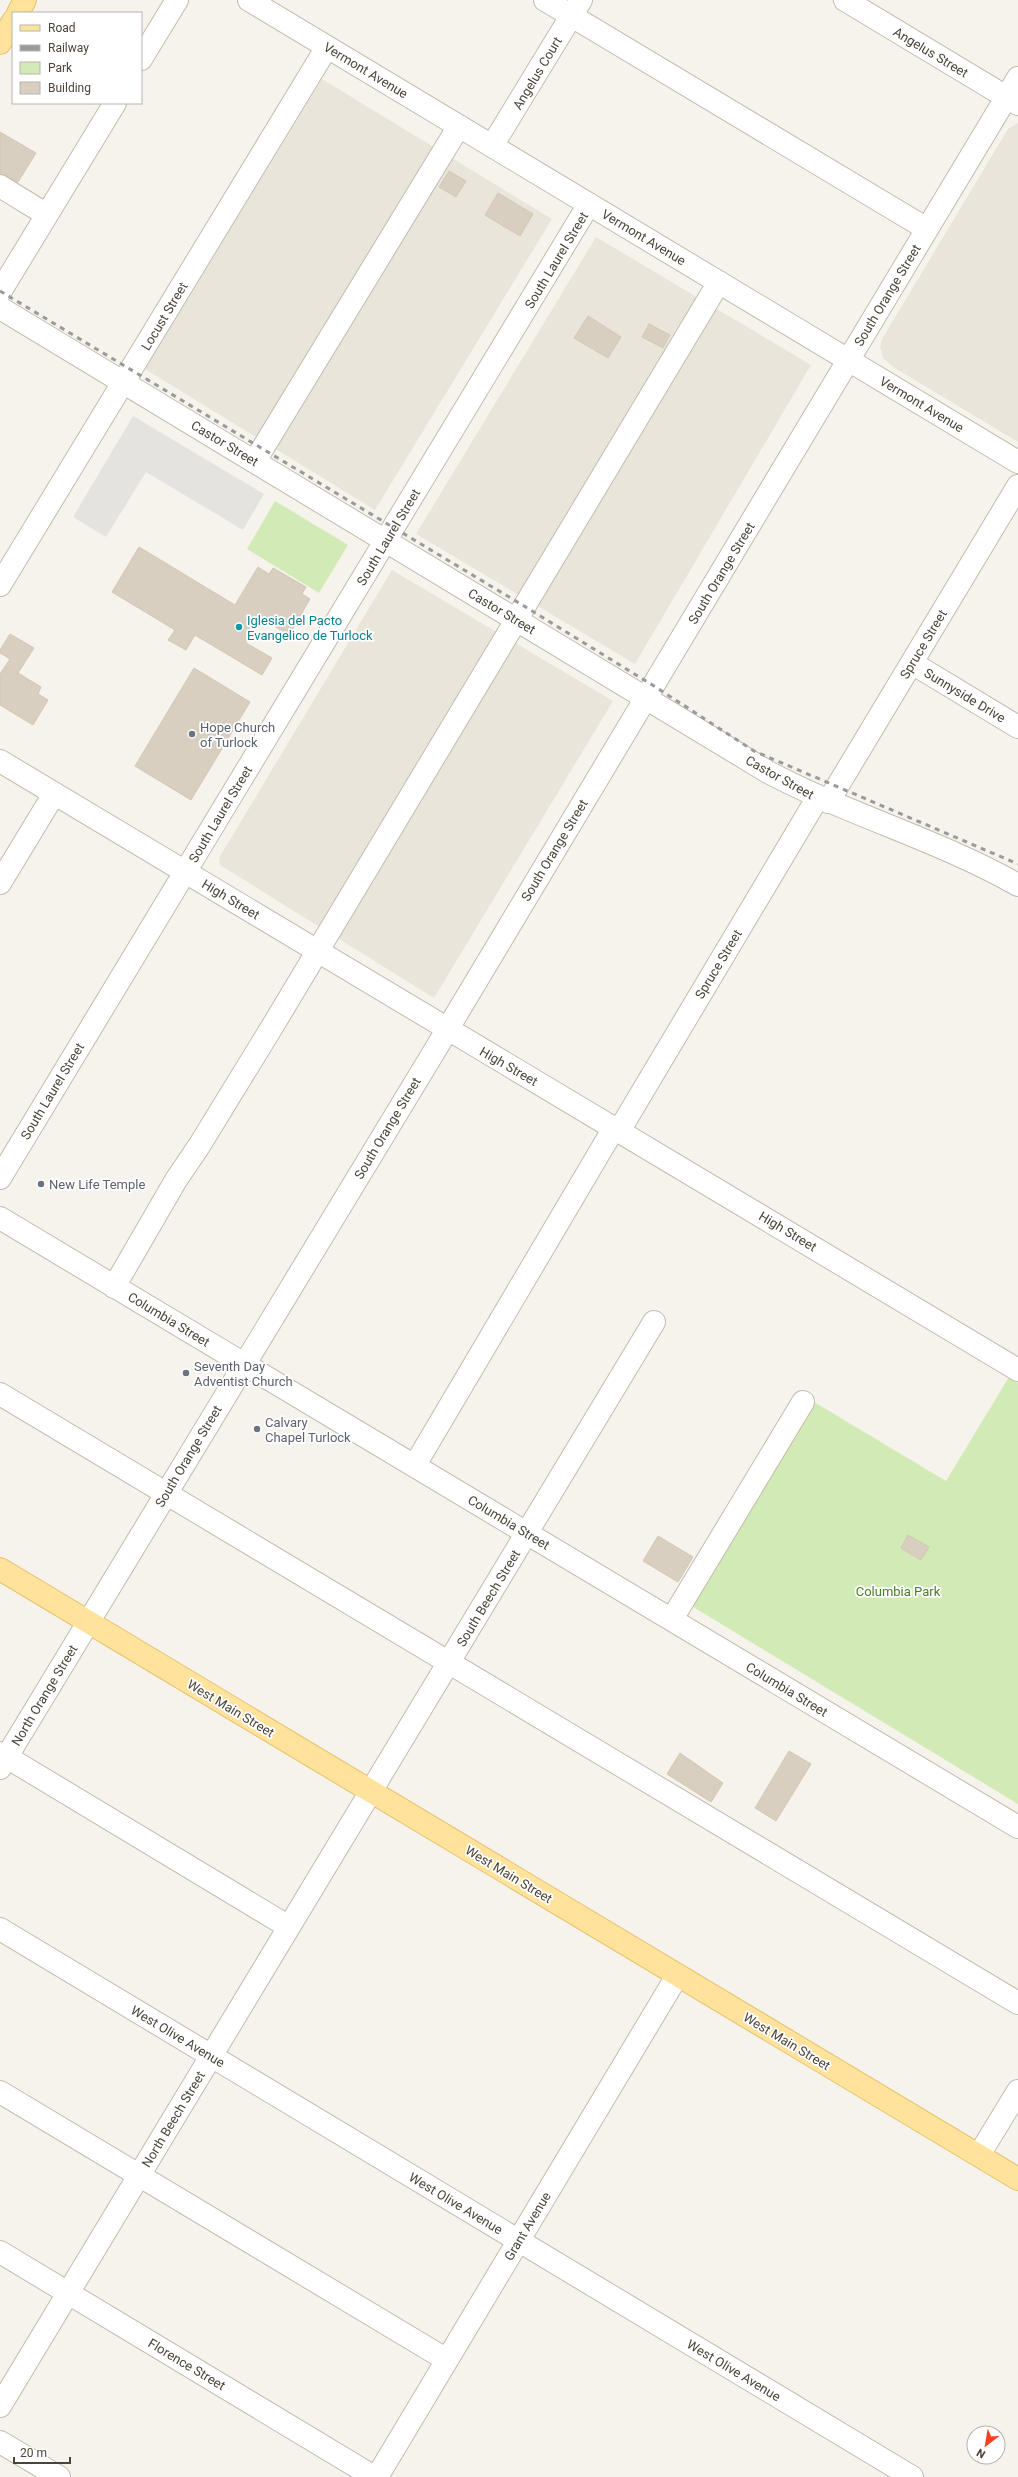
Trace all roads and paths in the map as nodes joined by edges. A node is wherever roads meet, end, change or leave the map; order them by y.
1 (177, 0) edge
2 (249, 0) edge
3 (545, 0) edge
4 (845, 0) edge
5 (576, 8) edge
6 (12, 22) edge
7 (0, 43) edge
8 (327, 47) junction
9 (142, 57) edge
10 (1018, 78) edge
11 (1012, 100) edge
12 (113, 104) edge
13 (459, 126) junction
14 (492, 146) junction
15 (0, 186) edge
16 (589, 204) junction
17 (47, 215) junction
18 (927, 229) junction
19 (719, 282) junction
20 (0, 292) edge
21 (0, 308) edge
22 (848, 359) junction
23 (123, 383) junction
24 (255, 461) junction
25 (1018, 462) edge
26 (1018, 486) edge
27 (386, 540) junction
28 (0, 584) edge
29 (516, 619) junction
30 (912, 664) junction
31 (646, 698) junction
32 (1018, 727) edge
33 (0, 761) edge
34 (54, 794) junction
35 (823, 800) junction
36 (185, 872) junction
37 (0, 883) edge
38 (1018, 885) edge
39 (317, 951) junction
40 (447, 1030) junction
41 (616, 1129) junction
42 (0, 1178) edge
43 (0, 1218) edge
44 (114, 1287) junction
45 (654, 1322) dead end
46 (244, 1364) junction
47 (1018, 1370) edge
48 (0, 1394) edge
49 (803, 1402) dead end
50 (415, 1465) junction
51 (166, 1493) junction
52 (527, 1532) junction
53 (0, 1569) edge
54 (672, 1619) junction
55 (88, 1622) junction
56 (449, 1662) junction
57 (2, 1760) edge
58 (371, 1792) junction
59 (1018, 1827) edge
60 (289, 1927) junction
61 (0, 1929) edge
62 (677, 1976) junction
63 (1018, 2003) edge
64 (211, 2056) junction
65 (1018, 2091) edge
66 (0, 2092) edge
67 (979, 2155) junction
68 (139, 2175) junction
69 (1018, 2179) edge
70 (518, 2240) junction
71 (0, 2252) edge
72 (68, 2293) junction
73 (447, 2360) junction
74 (0, 2406) edge
75 (0, 2442) edge
76 (59, 2477) edge
77 (376, 2477) edge
78 (912, 2477) edge

1 - 9 street
2 - 8 street, Vermont Avenue
3 - 5 street
4 - 11 street, Angelus Street
5 - 14 street, Angelus Court
5 - 18 street
6 - 7 main road
8 - 13 street, Vermont Avenue
8 - 23 street, Locust Street
10 - 11 street, South Orange Street
11 - 18 street, South Orange Street
12 - 17 street
13 - 14 street, Vermont Avenue
13 - 24 street
14 - 16 street, Vermont Avenue
15 - 17 street
16 - 19 street, Vermont Avenue
16 - 27 street, South Laurel Street
17 - 20 street
18 - 22 street, South Orange Street
19 - 22 street, Vermont Avenue
19 - 29 street
21 - 23 street, Castor Street
22 - 25 street, Vermont Avenue
22 - 31 street, South Orange Street
23 - 24 street, Castor Street
23 - 28 street, Locust Street
24 - 27 street, Castor Street
26 - 30 street, Spruce Street
27 - 29 street, Castor Street
27 - 36 street, South Laurel Street
29 - 31 street, Castor Street
29 - 39 street
30 - 32 street, Sunnyside Drive
30 - 35 street, Spruce Street
31 - 35 street, Castor Street
31 - 40 street, South Orange Street
33 - 34 street, High Street
34 - 36 street, High Street
34 - 37 street
35 - 38 street, Castor Street
35 - 41 street, Spruce Street
36 - 39 street, High Street
36 - 42 street, South Laurel Street
39 - 40 street, High Street
39 - 44 street
40 - 41 street, High Street
40 - 46 street, South Orange Street
41 - 47 street, High Street
41 - 50 street, Spruce Street
43 - 44 street, Columbia Street
44 - 46 street, Columbia Street
45 - 52 street, South Beech Street
46 - 50 street, Columbia Street
46 - 51 street, South Orange Street
48 - 51 street
49 - 54 street
50 - 52 street, Columbia Street
51 - 55 street, South Orange Street
51 - 56 street
52 - 54 street, Columbia Street
52 - 56 street, South Beech Street
53 - 55 main road, West Main Street
54 - 59 street, Columbia Street
55 - 57 street, North Orange Street
55 - 58 main road, West Main Street
56 - 58 street, South Beech Street
56 - 63 street
57 - 60 street
58 - 60 street, North Beech Street
58 - 62 main road, West Main Street
60 - 64 street, North Beech Street
61 - 64 street, West Olive Avenue
62 - 67 main road, West Main Street
62 - 70 street, Grant Avenue
64 - 68 street, North Beech Street
64 - 70 street, West Olive Avenue
65 - 67 street
66 - 68 street
67 - 69 main road, West Main Street
68 - 72 street, North Beech Street
68 - 73 street
70 - 73 street, Grant Avenue
70 - 78 street, West Olive Avenue
71 - 72 street, Florence Street
72 - 74 street, North Beech Street
72 - 77 street, Florence Street
73 - 77 street, Grant Avenue
75 - 76 street

